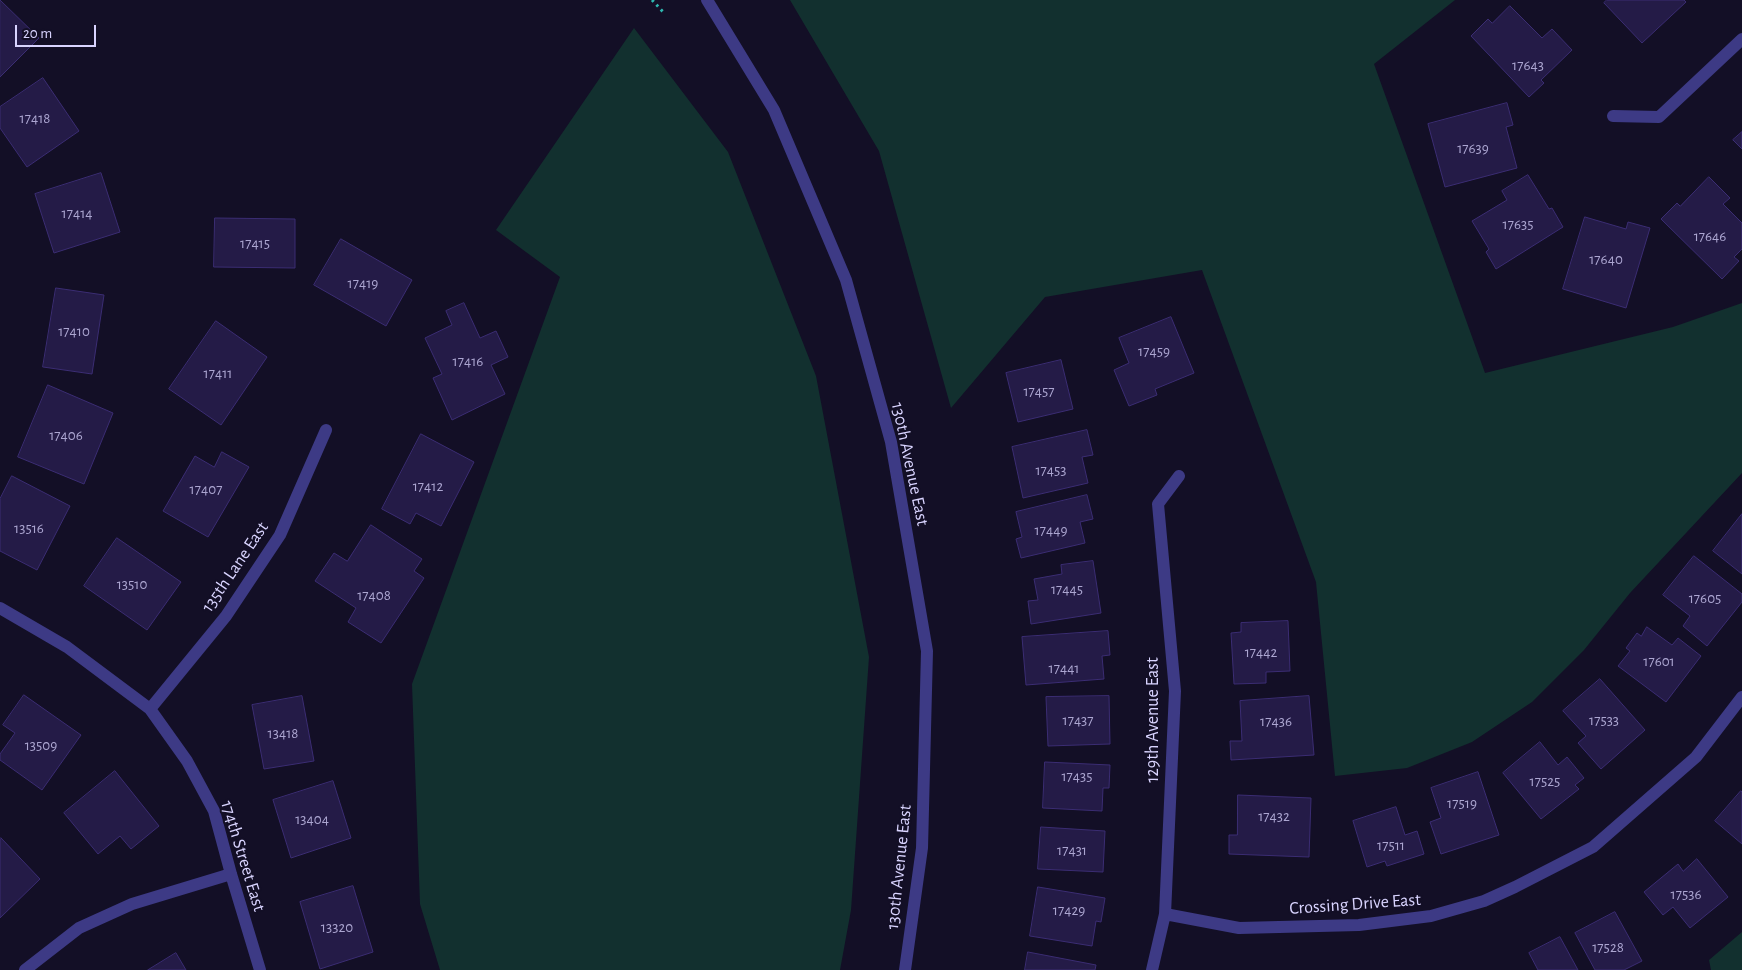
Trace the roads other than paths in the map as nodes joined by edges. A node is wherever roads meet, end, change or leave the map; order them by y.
1 (707, 0) edge
2 (1742, 39) edge
3 (1613, 116) dead end
4 (326, 430) dead end
5 (1179, 476) dead end
6 (0, 608) edge
7 (1742, 697) edge
8 (150, 709) junction
9 (231, 874) junction
10 (1165, 914) junction
11 (25, 970) edge
12 (260, 970) edge
13 (905, 970) edge
14 (1152, 970) edge

1 - 13 street, 130th Avenue East
2 - 3 street
4 - 8 street, 135th Lane East
5 - 10 street, 129th Avenue East
6 - 8 street, 174th Street East
7 - 10 street, Crossing Drive East
8 - 9 street, 174th Street East
9 - 11 street
9 - 12 street, 174th Street East
10 - 14 street, 129th Avenue East

